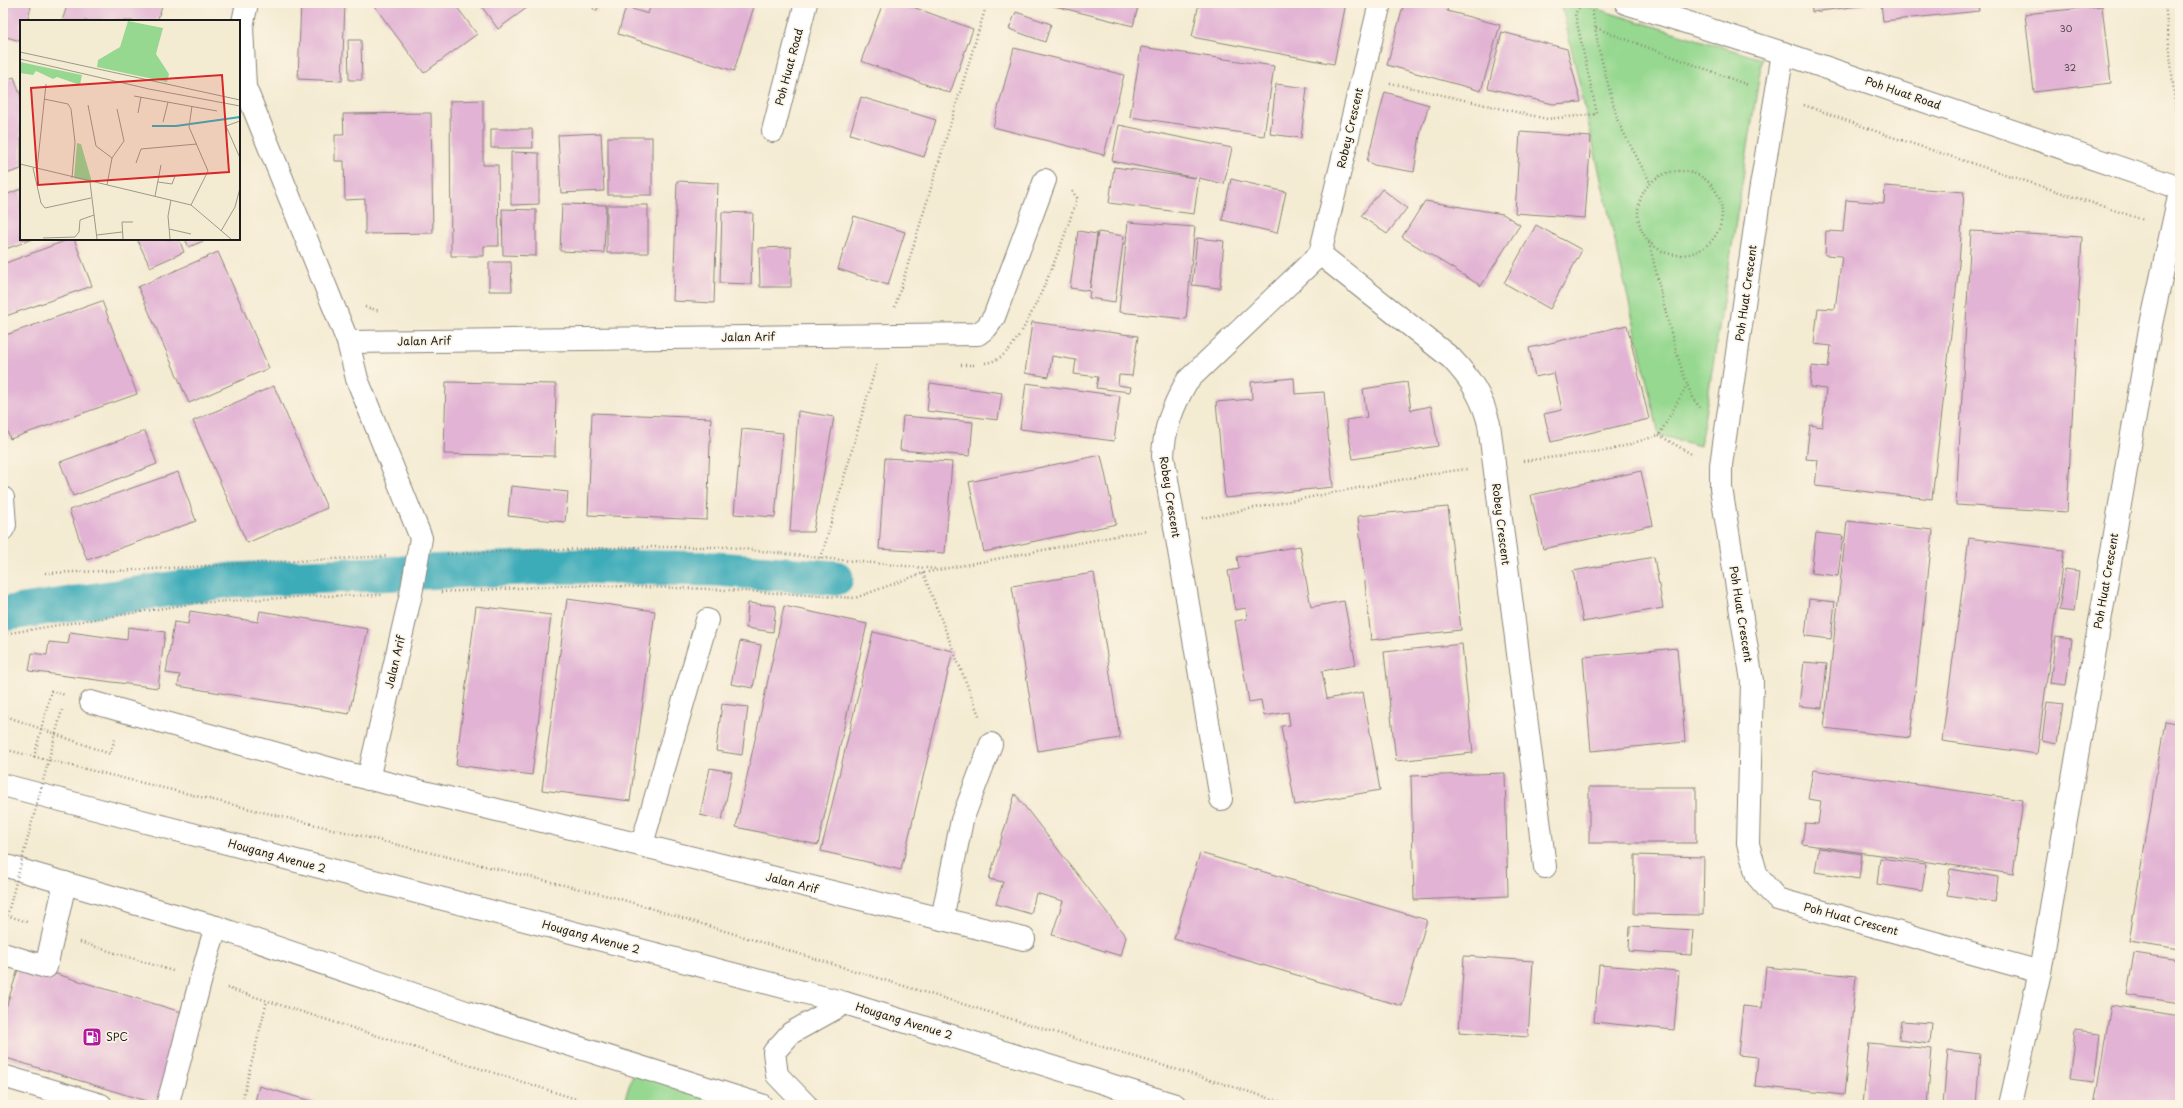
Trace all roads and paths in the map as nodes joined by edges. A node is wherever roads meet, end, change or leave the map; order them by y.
1 (247, 3) edge
2 (806, 3) edge
3 (987, 3) edge
4 (1380, 3) edge
5 (1582, 3) edge
6 (1591, 3) edge
7 (1626, 3) edge
8 (2166, 3) edge
9 (1596, 28) junction
10 (1783, 53) junction
11 (1389, 83) dead end
12 (1776, 95) junction
13 (1800, 112) dead end
14 (773, 131) dead end
15 (2180, 153) edge
16 (1045, 180) dead end
17 (1650, 182) junction
18 (2180, 188) edge
19 (2180, 192) edge
20 (2171, 230) junction
21 (1649, 243) junction
22 (1320, 254) junction
23 (360, 305) dead end
24 (386, 313) dead end
25 (893, 314) dead end
26 (348, 342) junction
27 (878, 361) dead end
28 (1687, 385) junction
29 (1726, 430) junction
30 (1659, 435) junction
31 (1697, 458) dead end
32 (1494, 465) junction
33 (3, 498) edge
34 (1174, 524) junction
35 (3, 529) edge
36 (1152, 530) dead end
37 (806, 557) dead end
38 (821, 558) junction
39 (941, 570) junction
40 (923, 573) junction
41 (804, 596) dead end
42 (707, 620) dead end
43 (91, 702) joint
44 (69, 712) dead end
45 (3, 715) edge
46 (41, 729) junction
47 (118, 732) dead end
48 (991, 744) joint
49 (3, 749) edge
50 (34, 756) junction
51 (368, 779) junction
52 (3, 784) edge
53 (1221, 799) dead end
54 (642, 844) junction
55 (3, 865) edge
56 (1545, 867) dead end
57 (64, 883) junction
58 (3, 914) edge
59 (942, 919) junction
60 (216, 926) junction
61 (3, 931) edge
62 (54, 932) junction
63 (1024, 939) dead end
64 (3, 954) edge
65 (2040, 972) junction
66 (199, 980) junction
67 (268, 1001) junction
68 (845, 1003) junction
69 (3, 1076) edge
70 (101, 1105) edge
71 (166, 1105) edge
72 (241, 1105) edge
73 (595, 1105) edge
74 (761, 1105) edge
75 (806, 1105) edge
76 (1175, 1105) edge
77 (1292, 1105) edge
78 (2010, 1105) edge

1 - 26 main road, Jalan Arif
2 - 14 main road, Poh Huat Road
3 - 25 path
4 - 22 main road, Robey Crescent
5 - 11 path
6 - 9 path
7 - 10 main road, Poh Huat Road
8 - 15 path
9 - 12 path
9 - 17 path
10 - 12 main road, Poh Huat Crescent
10 - 18 main road, Poh Huat Road
12 - 29 main road, Poh Huat Crescent
13 - 20 path
16 - 26 main road, Jalan Arif
17 - 21 path
17 - 21 path
19 - 20 main road, Poh Huat Crescent
20 - 65 main road, Poh Huat Crescent
21 - 28 path
22 - 32 main road, Robey Crescent
22 - 34 main road, Robey Crescent
23 - 24 path
26 - 51 main road, Jalan Arif
27 - 38 path
28 - 29 path
28 - 30 path
29 - 65 main road, Poh Huat Crescent
30 - 31 path
30 - 32 path
32 - 34 path
32 - 56 main road, Robey Crescent
33 - 35 main road
34 - 53 main road, Robey Crescent
36 - 39 path
37 - 38 path
38 - 39 path
39 - 40 path
40 - 41 path
40 - 48 path
42 - 54 main road
43 - 46 path
43 - 51 main road, Jalan Arif
44 - 61 path, bridge
45 - 46 path
46 - 47 path
46 - 50 path
48 - 59 main road
49 - 50 path
50 - 77 path
51 - 54 main road, Jalan Arif
52 - 68 main road, Hougang Avenue 2
54 - 59 main road, Jalan Arif
55 - 57 main road
57 - 60 main road
57 - 62 main road
58 - 62 path
59 - 63 main road, Jalan Arif
60 - 66 main road
60 - 74 main road
62 - 64 main road
62 - 66 path
65 - 78 main road, Poh Huat Crescent
66 - 67 path
66 - 71 main road
67 - 72 path
67 - 73 path
68 - 75 main road
68 - 76 main road, Hougang Avenue 2
69 - 70 main road

